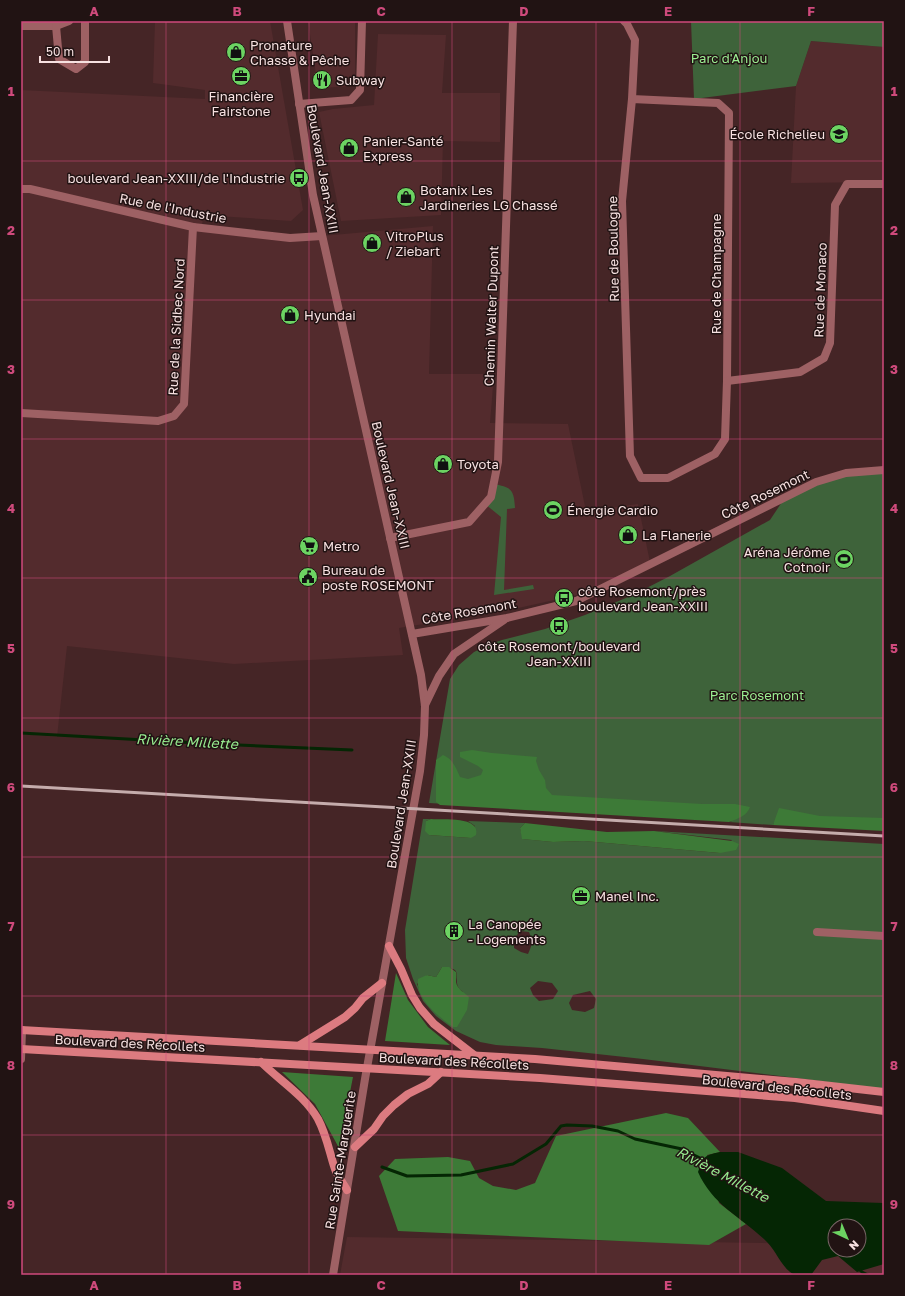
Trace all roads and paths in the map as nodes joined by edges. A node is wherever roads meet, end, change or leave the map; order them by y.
1 (69, 21) edge
2 (85, 21) edge
3 (287, 21) edge
4 (362, 21) edge
5 (513, 21) edge
6 (624, 21) edge
7 (21, 26) edge
8 (56, 26) junction
9 (632, 99) junction
10 (299, 104) junction
11 (884, 184) edge
12 (21, 189) edge
13 (193, 227) junction
14 (322, 236) junction
15 (727, 381) junction
16 (21, 412) edge
17 (884, 470) edge
18 (640, 478) joint
19 (390, 538) junction
20 (507, 618) junction
21 (412, 634) junction
22 (424, 706) junction
23 (817, 932) dead end
24 (884, 936) edge
25 (388, 946) junction
26 (382, 983) junction
27 (22, 1030) edge
28 (300, 1045) junction
29 (21, 1049) edge
30 (371, 1050) junction
31 (474, 1055) junction
32 (21, 1059) edge
33 (261, 1062) junction
34 (367, 1068) junction
35 (442, 1072) junction
36 (884, 1092) edge
37 (884, 1111) edge
38 (355, 1147) junction
39 (348, 1190) junction
40 (333, 1275) edge

1 - 8 street
2 - 8 street
3 - 10 street, Boulevard Jean-XXIII
4 - 10 street
5 - 19 street, Chemin Walter Dupont
6 - 9 street, Rue de Boulogne
7 - 8 street
9 - 15 street, Rue de Champagne
9 - 18 street, Rue de Boulogne
10 - 14 street, Boulevard Jean-XXIII
11 - 15 street, Rue de Monaco
12 - 13 street, Rue de l'Industrie
13 - 14 street, Rue de l'Industrie
13 - 16 street, Rue de la Sidbec Nord
14 - 19 street, Boulevard Jean-XXIII
15 - 18 street, Rue de Champagne
17 - 20 street, Côte Rosemont
19 - 21 street, Boulevard Jean-XXIII
20 - 21 street, Côte Rosemont
20 - 22 street
21 - 22 street, Boulevard Jean-XXIII
22 - 25 street, Boulevard Jean-XXIII
23 - 24 street
25 - 26 street, Boulevard Jean-XXIII
25 - 31 main road
26 - 28 main road
26 - 30 street, Boulevard Jean-XXIII
27 - 28 main road, Boulevard des Récollets
27 - 29 street
28 - 30 main road, Boulevard des Récollets
29 - 32 street
29 - 33 main road, Boulevard des Récollets
30 - 31 main road, Boulevard des Récollets
30 - 34 street, Rue Sainte-Marguerite
31 - 36 main road, Boulevard des Récollets
33 - 34 main road, Boulevard des Récollets
33 - 39 main road
34 - 35 main road, Boulevard des Récollets
34 - 38 street, Rue Sainte-Marguerite
35 - 37 main road, Boulevard des Récollets
35 - 38 main road
38 - 39 street, Rue Sainte-Marguerite
39 - 40 street, Rue Sainte-Marguerite

